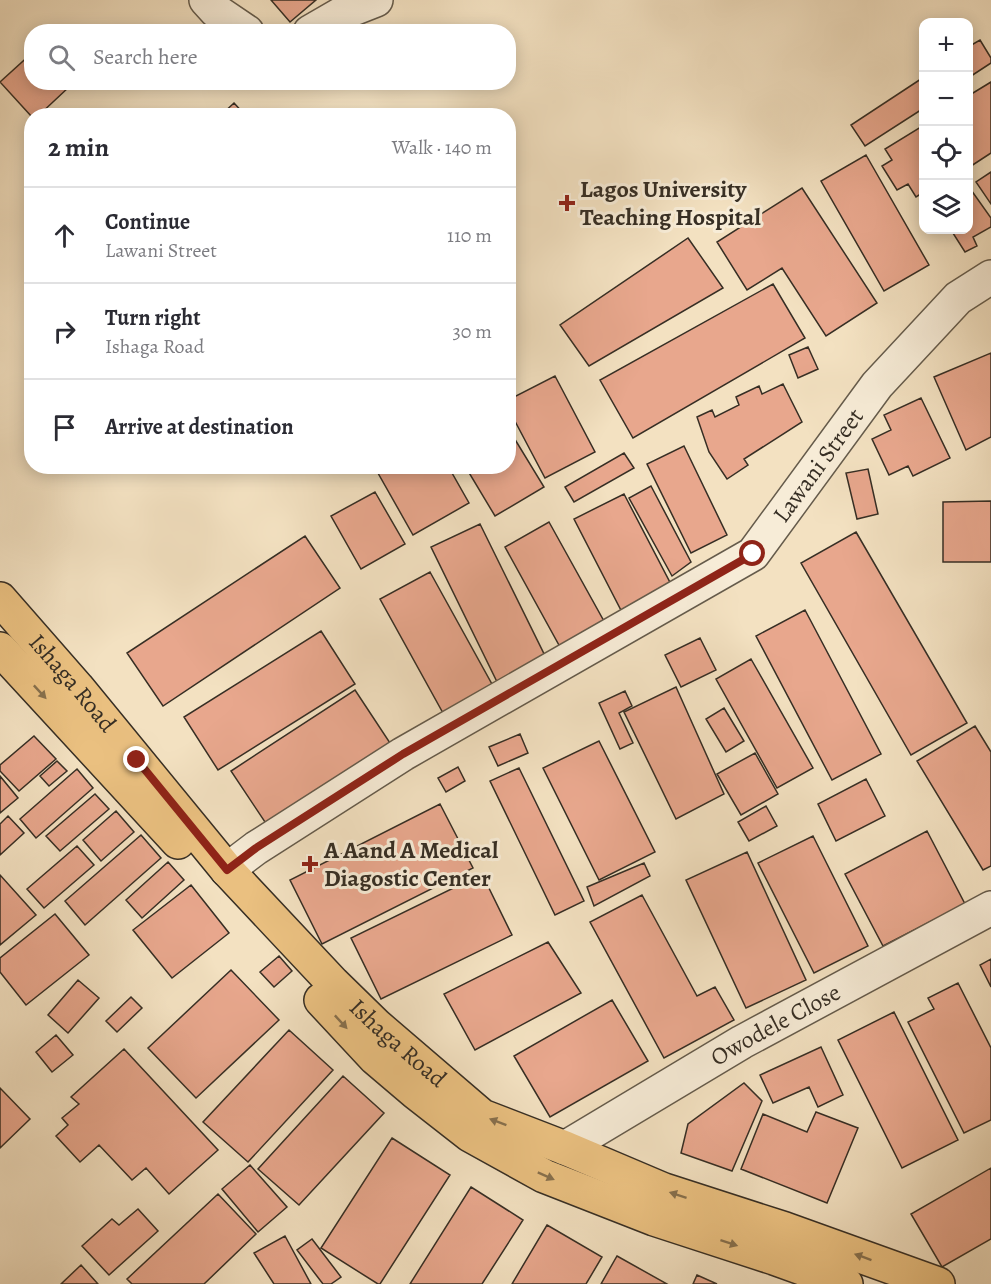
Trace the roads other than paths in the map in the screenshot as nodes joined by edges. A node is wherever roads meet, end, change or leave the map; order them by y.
1 (206, 0) edge
2 (376, 0) edge
3 (235, 24) edge
4 (324, 24) edge
5 (991, 277) edge
6 (0, 599) edge
7 (0, 650) edge
8 (227, 870) junction
9 (991, 908) edge
10 (565, 1148) junction
11 (846, 1284) edge
12 (938, 1284) edge

1 - 3 street
2 - 4 street
5 - 8 street, Lawani Street
6 - 8 main road, Ishaga Road
7 -> 11 main road, Ishaga Road
10 -> 8 main road, Ishaga Road
9 - 10 street, Owodele Close
12 -> 10 main road, Ishaga Road

